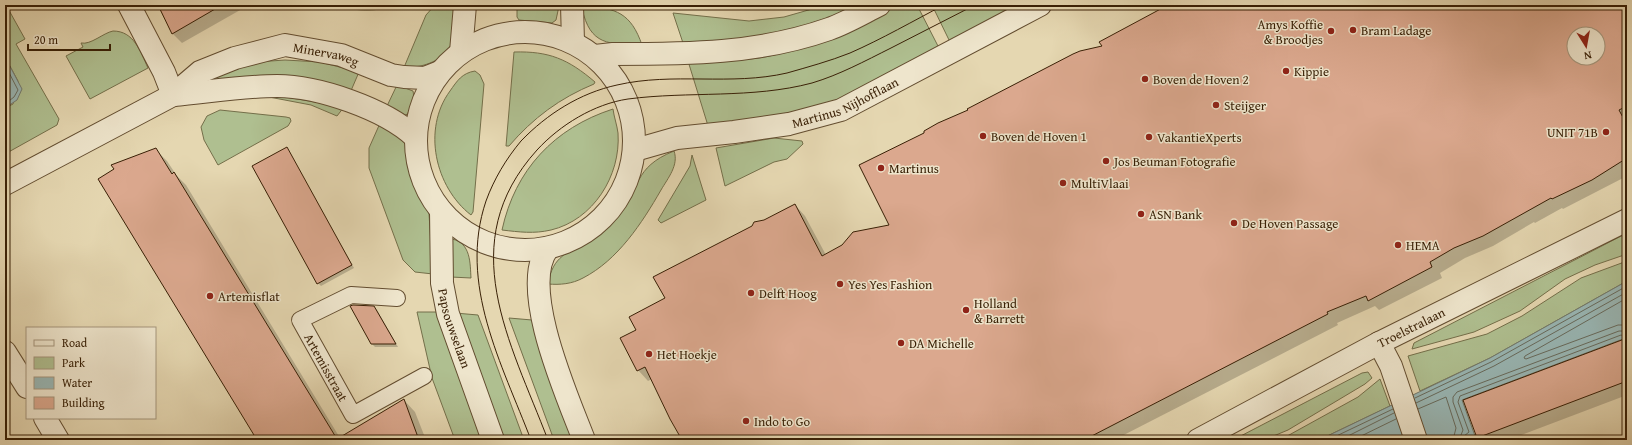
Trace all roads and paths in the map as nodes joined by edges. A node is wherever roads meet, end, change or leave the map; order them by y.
1 (129, 5) edge
2 (465, 5) edge
3 (572, 5) edge
4 (879, 5) edge
5 (1040, 5) edge
6 (573, 42) junction
7 (461, 52) junction
8 (594, 56) junction
9 (440, 72) junction
10 (173, 95) junction
11 (415, 137) junction
12 (634, 150) junction
13 (5, 184) edge
14 (441, 211) junction
15 (1627, 220) edge
16 (548, 248) junction
17 (398, 298) dead end
18 (1379, 342) junction
19 (5, 352) edge
20 (424, 376) dead end
21 (26, 385) edge
22 (46, 419) edge
23 (58, 440) edge
24 (494, 440) edge
25 (584, 440) edge
26 (1198, 440) edge
27 (1416, 440) edge

1 - 10 street
2 - 7 street
3 - 6 street
4 - 8 street
5 - 12 street, Martinus Nijhofflaan
6 - 7 street
6 - 8 street
7 - 9 street
8 - 12 street
9 - 10 street, Minervaweg
9 - 11 street
10 - 11 street, Minervaweg
10 - 13 street, Minervaweg
11 - 14 street
12 - 16 street
14 - 16 street
14 - 24 street, Papsouwselaan
15 - 18 street, Troelstralaan
16 - 25 street
17 - 20 street, Artemisstraat
18 - 26 street, Troelstralaan
18 - 27 street
19 - 21 street
22 - 23 street

